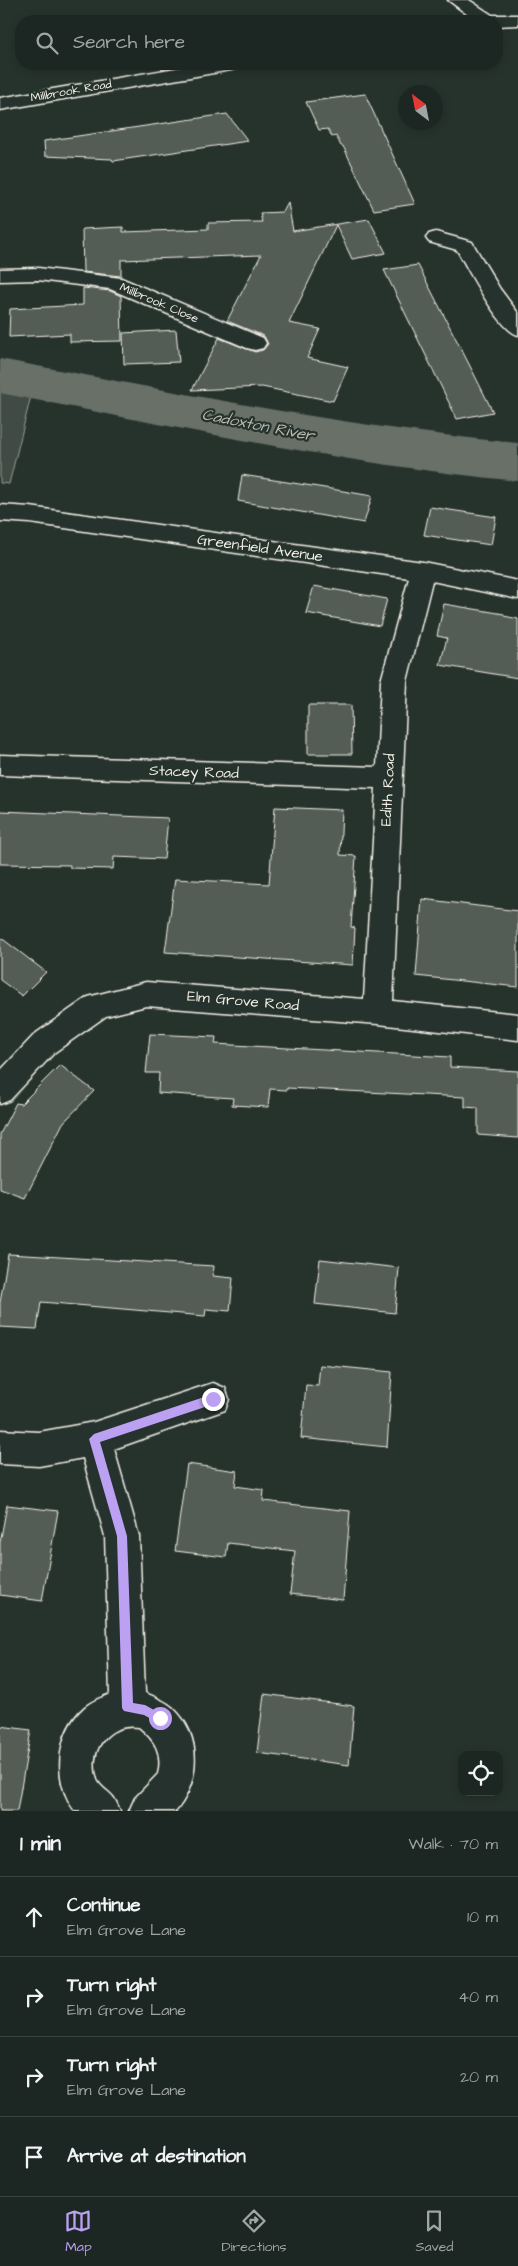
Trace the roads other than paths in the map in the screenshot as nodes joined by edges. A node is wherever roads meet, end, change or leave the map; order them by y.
1 (456, 0) edge
2 (475, 15) edge
3 (503, 20) edge
4 (518, 20) edge
5 (196, 70) edge
6 (0, 104) edge
7 (436, 238) dead end
8 (0, 275) edge
9 (518, 328) edge
10 (256, 343) dead end
11 (0, 513) edge
12 (423, 571) junction
13 (518, 590) edge
14 (0, 766) edge
15 (389, 778) junction
16 (378, 1012) junction
17 (518, 1026) edge
18 (0, 1091) edge
19 (213, 1399) dead end
20 (94, 1439) junction
21 (0, 1448) edge
22 (128, 1708) junction
23 (101, 1811) edge
24 (148, 1811) edge

1 - 2 street
3 - 4 street
5 - 6 street, Millbrook Road
7 - 9 street
8 - 10 street, Millbrook Close
11 - 12 street, Greenfield Avenue
12 - 13 street, Greenfield Avenue
12 - 15 street, Edith Road
14 - 15 street, Stacey Road
15 - 16 street, Edith Road
16 - 17 street, Elm Grove Road
16 - 18 street, Elm Grove Road
19 - 20 street
20 - 21 street
20 - 22 street
22 - 23 street
22 - 24 street

